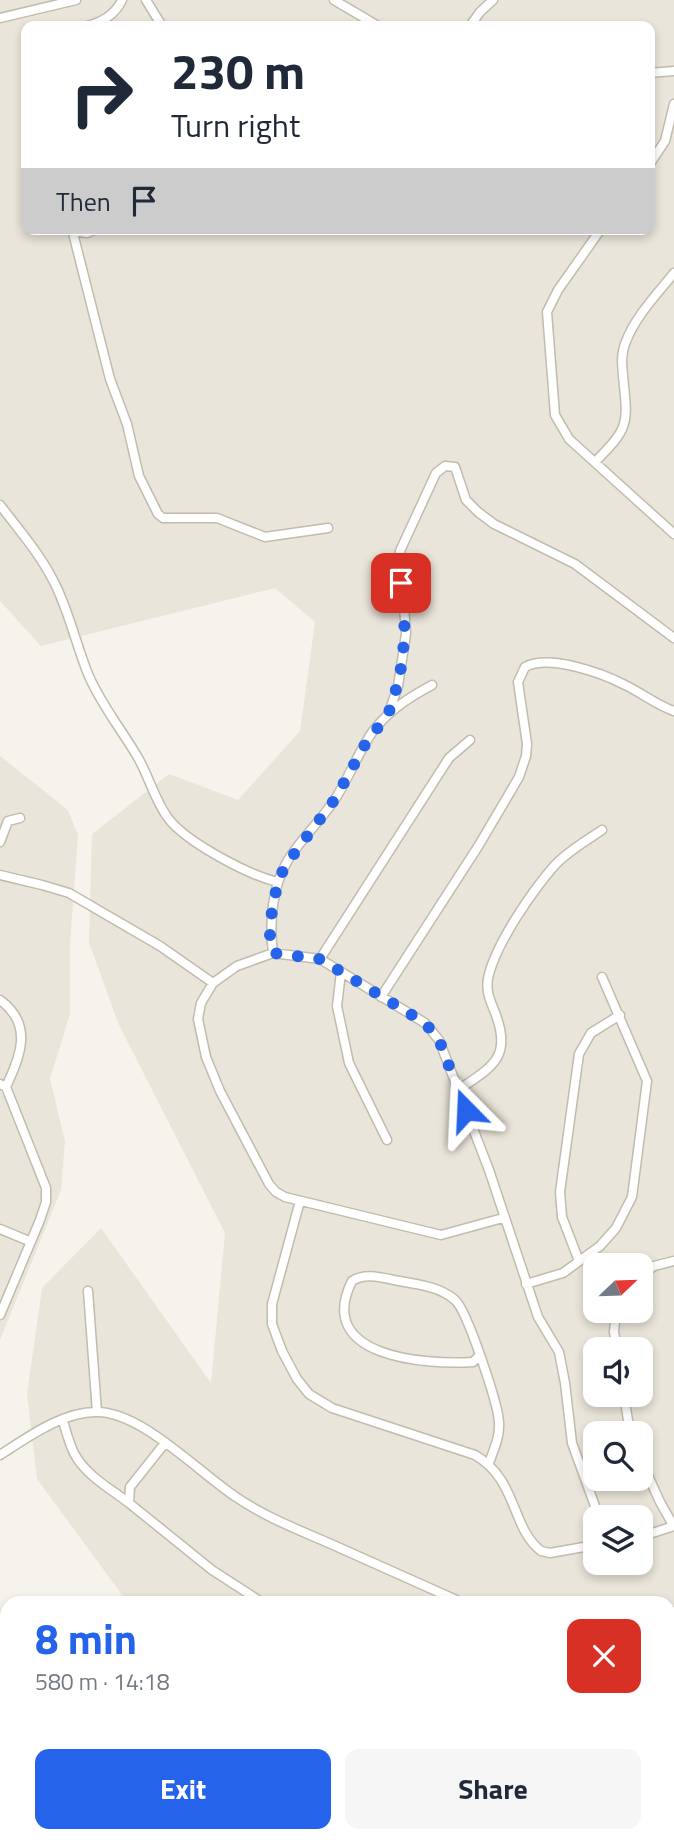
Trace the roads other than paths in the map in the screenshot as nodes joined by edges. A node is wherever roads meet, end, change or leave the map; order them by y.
1 (76, 0) edge
2 (122, 0) edge
3 (146, 0) edge
4 (334, 0) edge
5 (493, 0) edge
6 (0, 18) edge
7 (101, 21) edge
8 (159, 21) edge
9 (370, 21) edge
10 (474, 21) edge
11 (674, 71) edge
12 (655, 73) edge
13 (674, 104) edge
14 (669, 142) edge
15 (655, 158) edge
16 (73, 235) edge
17 (597, 235) edge
18 (674, 273) edge
19 (595, 462) junction
20 (0, 505) edge
21 (328, 528) dead end
22 (674, 534) edge
23 (674, 638) edge
24 (432, 685) dead end
25 (674, 711) edge
26 (388, 715) junction
27 (470, 740) dead end
28 (20, 818) dead end
29 (602, 830) dead end
30 (0, 842) edge
31 (0, 875) edge
32 (278, 882) junction
33 (273, 953) junction
34 (320, 959) junction
35 (341, 972) junction
36 (602, 977) dead end
37 (213, 984) junction
38 (381, 996) junction
39 (0, 1000) edge
40 (620, 1015) junction
41 (3, 1085) edge
42 (458, 1090) junction
43 (387, 1140) dead end
44 (300, 1201) junction
45 (503, 1218) junction
46 (0, 1229) edge
47 (29, 1241) junction
48 (579, 1261) junction
49 (674, 1261) edge
50 (653, 1267) edge
51 (526, 1284) junction
52 (88, 1291) dead end
53 (0, 1315) edge
54 (479, 1356) junction
55 (97, 1412) junction
56 (63, 1421) junction
57 (164, 1443) junction
58 (0, 1455) edge
59 (489, 1463) junction
60 (653, 1487) edge
61 (130, 1503) junction
62 (595, 1505) edge
63 (673, 1526) edge
64 (653, 1533) edge
65 (583, 1547) edge
66 (248, 1596) edge
67 (447, 1596) edge

1 - 6 street
2 - 7 street
3 - 8 street
4 - 9 street
5 - 10 street
11 - 12 street
13 - 14 street
14 - 15 street
16 - 21 street
17 - 19 street
18 - 19 street
19 - 22 street
20 - 32 street
23 - 26 street
24 - 26 street
25 - 38 street
26 - 32 street
27 - 34 street
28 - 30 street
29 - 42 street
31 - 37 street
32 - 33 street
33 - 34 street
33 - 37 street
34 - 35 street
35 - 38 street
35 - 43 street
36 - 40 street
37 - 44 street
38 - 42 street
39 - 41 street
40 - 48 street
40 - 48 street
41 - 47 street
42 - 45 street
44 - 45 street
44 - 59 street
45 - 51 street
46 - 47 street
47 - 53 street
48 - 51 street
49 - 50 street
51 - 62 street
52 - 55 street
54 - 54 street
54 - 59 street
55 - 56 street
55 - 57 street
56 - 58 street
56 - 61 street
57 - 61 street
57 - 67 street
59 - 65 street
60 - 63 street
61 - 66 street
63 - 64 street

